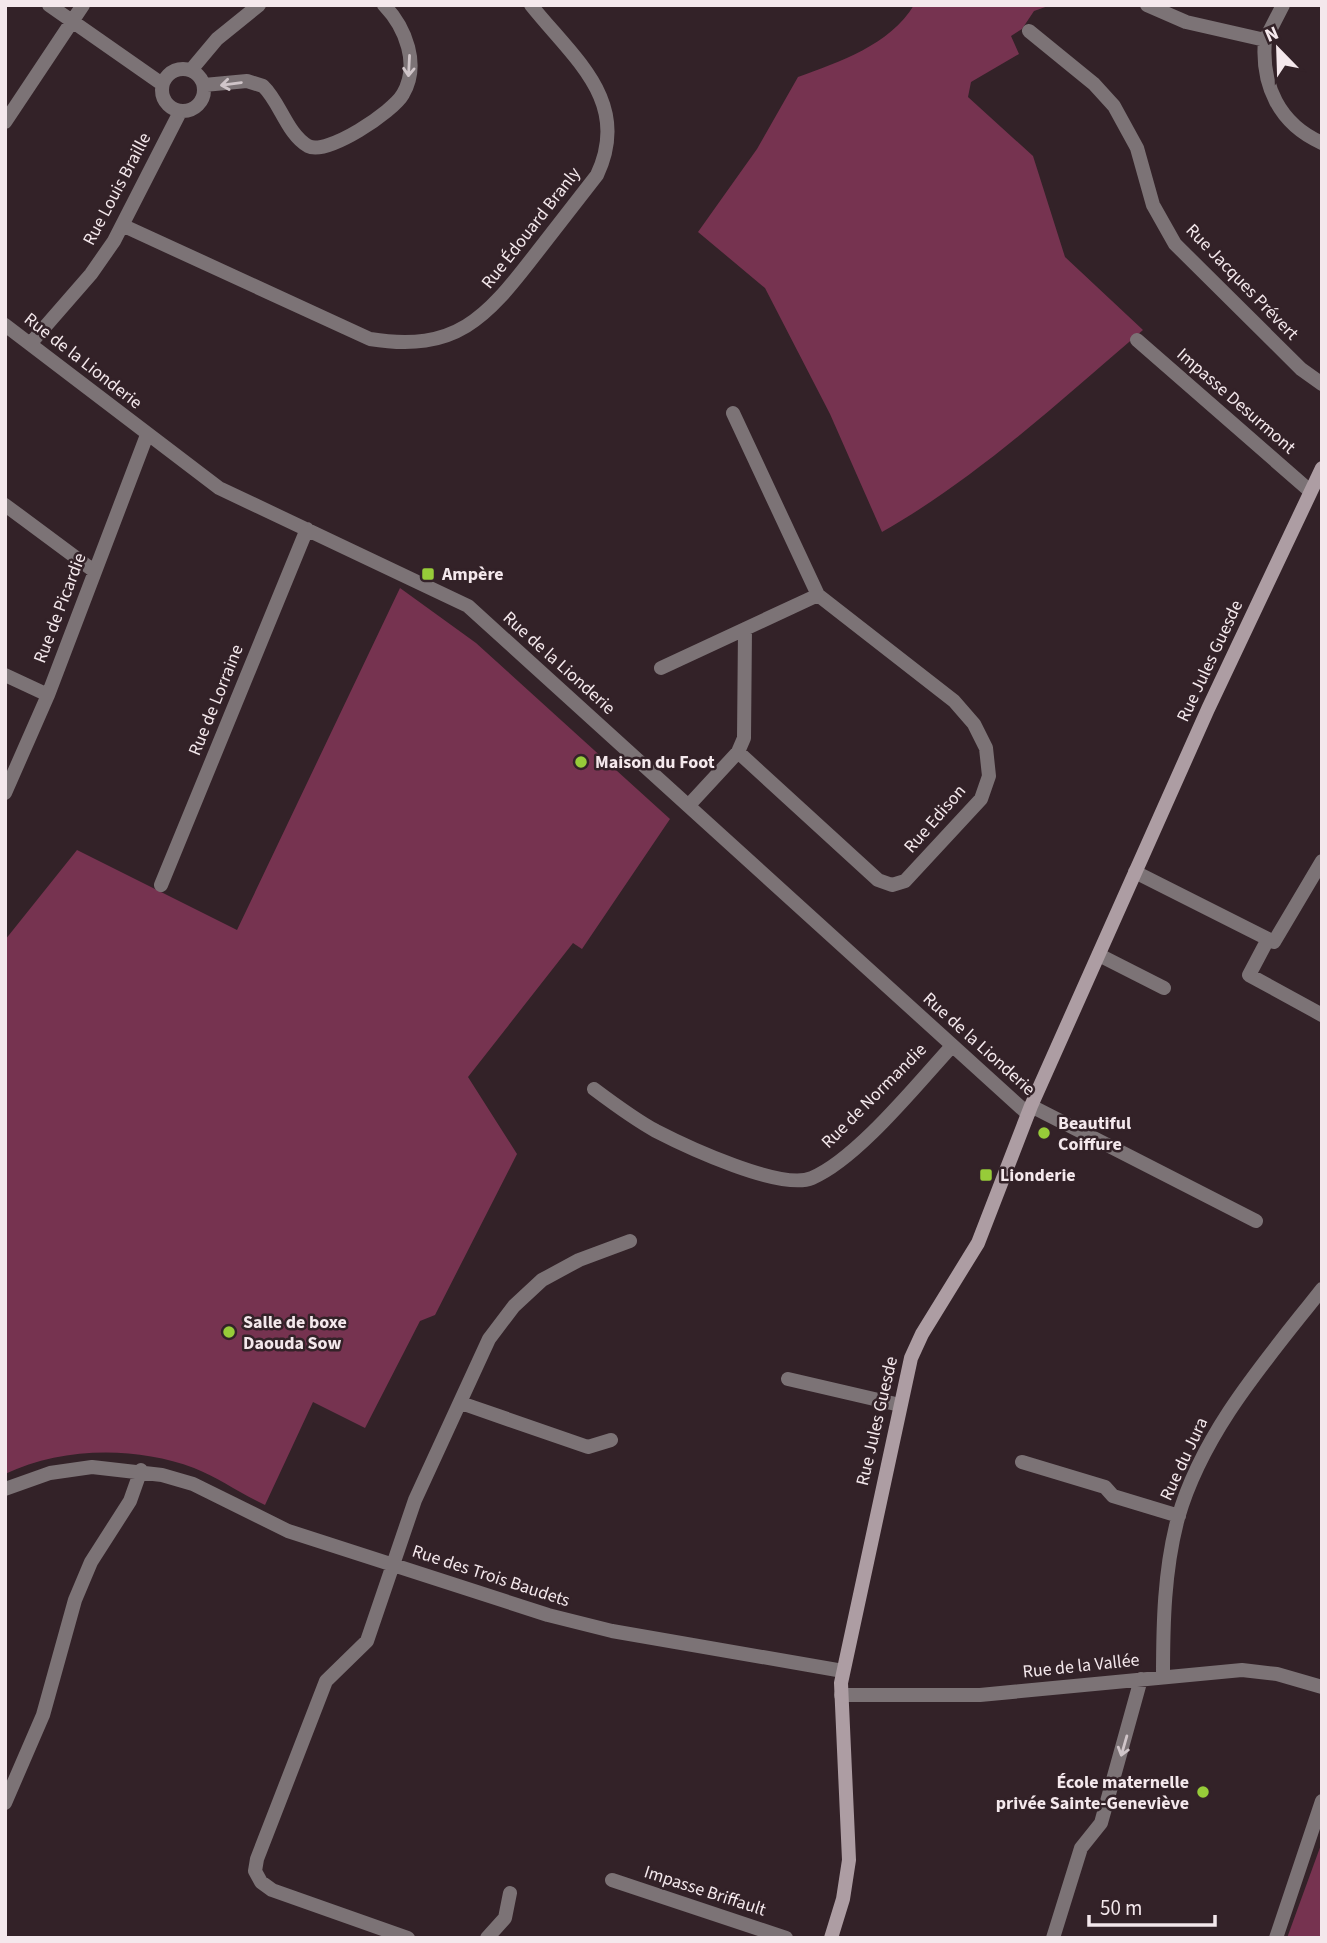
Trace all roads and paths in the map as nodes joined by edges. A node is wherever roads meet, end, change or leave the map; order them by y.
1 (49, 5) edge
2 (83, 5) edge
3 (259, 5) edge
4 (384, 5) edge
5 (531, 5) edge
6 (1147, 5) edge
7 (1283, 5) edge
8 (72, 23) junction
9 (1029, 31) dead end
10 (1265, 40) junction
11 (191, 70) junction
12 (162, 84) junction
13 (204, 85) junction
14 (180, 112) junction
15 (5, 122) edge
16 (1322, 144) edge
17 (124, 226) junction
18 (5, 325) edge
19 (1137, 340) dead end
20 (30, 344) junction
21 (1322, 384) edge
22 (733, 413) dead end
23 (147, 435) junction
24 (1322, 468) edge
25 (1310, 491) junction
26 (5, 505) edge
27 (307, 529) junction
28 (94, 570) junction
29 (818, 595) junction
30 (745, 629) junction
31 (660, 668) dead end
32 (5, 675) edge
33 (48, 695) junction
34 (738, 752) junction
35 (5, 793) edge
36 (689, 805) junction
37 (1322, 861) edge
38 (1135, 872) junction
39 (161, 886) dead end
40 (1268, 939) junction
41 (1099, 954) junction
42 (1164, 988) dead end
43 (1322, 1015) edge
44 (952, 1046) junction
45 (594, 1089) dead end
46 (1029, 1110) junction
47 (1256, 1222) dead end
48 (630, 1241) dead end
49 (1322, 1289) edge
50 (788, 1379) dead end
51 (461, 1404) junction
52 (900, 1405) junction
53 (611, 1440) dead end
54 (1022, 1462) dead end
55 (141, 1470) junction
56 (5, 1489) edge
57 (1179, 1516) junction
58 (394, 1565) junction
59 (843, 1671) junction
60 (1163, 1677) junction
61 (1140, 1679) junction
62 (1322, 1687) edge
63 (841, 1695) junction
64 (1322, 1801) edge
65 (5, 1803) edge
66 (612, 1880) dead end
67 (510, 1893) dead end
68 (408, 1938) edge
69 (487, 1938) edge
70 (786, 1938) edge
71 (831, 1938) edge
72 (1053, 1938) edge
73 (1276, 1938) edge

1 - 8 street
2 - 8 street
3 - 11 street
4 -> 13 street
5 - 17 street, Rue Édouard Branly
6 - 10 street
7 - 10 street
8 - 12 street
8 - 15 street
9 - 21 street, Rue Jacques Prévert
10 - 16 street
11 - 12 street
11 - 13 street
12 - 14 street
13 - 14 street, Rue Louis Braille
14 - 17 street, Rue Louis Braille
17 - 20 street, Rue Louis Braille
18 - 20 street, Rue de la Lionderie
19 - 25 street, Impasse Desurmont
20 - 23 street, Rue de la Lionderie
22 - 29 street, Rue Edison
23 - 27 street, Rue de la Lionderie
23 - 28 street, Rue de Picardie
24 - 25 main road, Rue Jules Guesde
25 - 38 main road, Rue Jules Guesde
26 - 28 street
27 - 36 street, Rue de la Lionderie
27 - 39 street, Rue de Lorraine
28 - 33 street, Rue de Picardie
29 - 30 street
29 - 34 street, Rue Edison
30 - 31 street
30 - 34 street
32 - 33 street
33 - 35 street, Rue de Picardie
34 - 36 street
36 - 44 street, Rue de la Lionderie
37 - 40 street
38 - 40 street
38 - 41 main road, Rue Jules Guesde
40 - 43 street
41 - 42 street
41 - 46 main road, Rue Jules Guesde
44 - 45 street, Rue de Normandie
44 - 46 street, Rue de la Lionderie
46 - 47 street, Rue de la Lionderie
46 - 52 main road, Rue Jules Guesde
48 - 51 street
49 - 57 street, Rue du Jura
50 - 52 street
51 - 53 street
51 - 58 street
52 - 59 main road, Rue Jules Guesde
54 - 57 street
55 - 56 street, Rue des Trois Baudets
55 - 58 street, Rue des Trois Baudets
55 - 65 street
57 - 60 street, Rue du Jura
58 - 59 street, Rue des Trois Baudets
58 - 68 street
59 - 63 main road, Rue Jules Guesde
60 - 61 street, Rue de la Vallée
60 - 62 street, Rue de la Vallée
61 - 63 street, Rue de la Vallée
61 -> 72 street
63 - 71 main road, Rue Jules Guesde
64 - 73 street
66 - 70 street, Impasse Briffault
67 - 69 street

